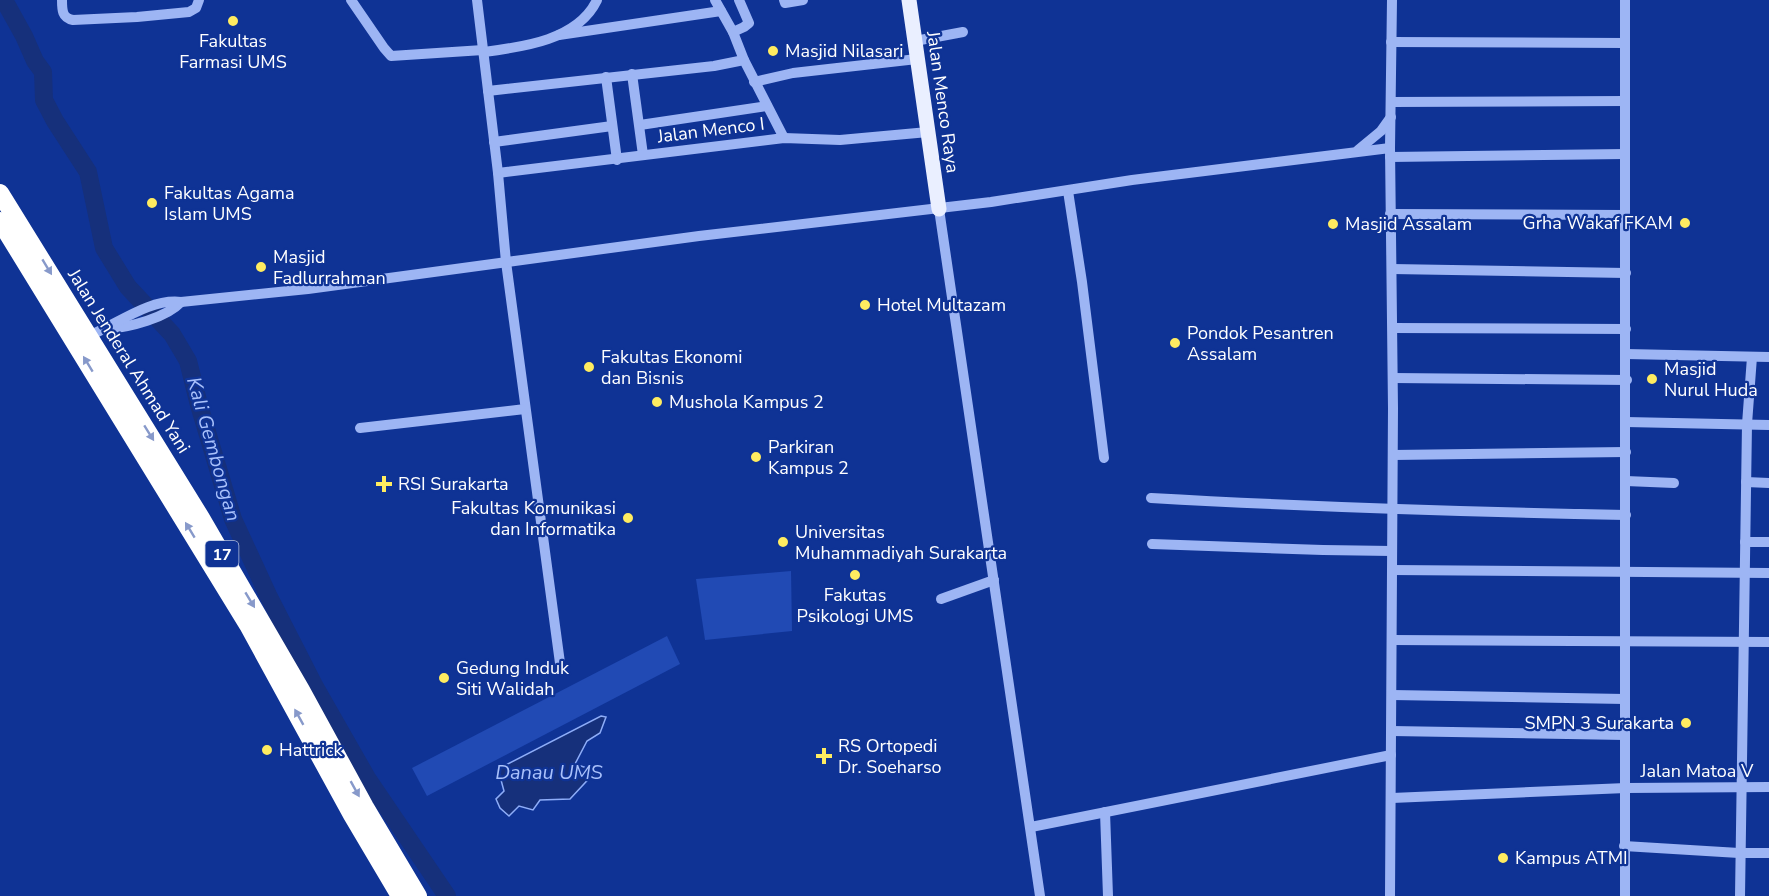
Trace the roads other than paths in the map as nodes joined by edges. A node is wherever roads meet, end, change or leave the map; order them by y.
1 (62, 0) edge
2 (199, 0) edge
3 (351, 0) edge
4 (477, 0) edge
5 (597, 0) edge
6 (715, 0) edge
7 (739, 0) edge
8 (784, 0) edge
9 (803, 0) edge
10 (909, 0) edge
11 (1392, 0) edge
12 (1625, 0) edge
13 (721, 11) junction
14 (733, 32) junction
15 (963, 32) dead end
16 (559, 35) junction
17 (915, 41) junction
18 (1391, 42) junction
19 (1625, 43) junction
20 (484, 51) junction
21 (917, 59) junction
22 (744, 60) junction
23 (632, 75) junction
24 (606, 77) junction
25 (754, 82) junction
26 (488, 91) junction
27 (1625, 101) junction
28 (1391, 102) junction
29 (767, 106) junction
30 (1391, 117) junction
31 (640, 125) junction
32 (612, 126) junction
33 (928, 132) junction
34 (784, 138) junction
35 (494, 142) junction
36 (1356, 152) junction
37 (1390, 153) junction
38 (1625, 154) junction
39 (643, 155) junction
40 (616, 160) junction
41 (498, 173) junction
42 (1068, 191) junction
43 (0, 193) edge
44 (939, 209) junction
45 (1390, 214) junction
46 (1625, 215) junction
47 (0, 221) edge
48 (506, 262) junction
49 (1392, 269) junction
50 (1626, 273) junction
51 (1393, 328) junction
52 (1626, 329) junction
53 (81, 339) junction
54 (1626, 354) junction
55 (1752, 357) junction
56 (1769, 357) edge
57 (1393, 378) junction
58 (1627, 380) junction
59 (525, 409) junction
60 (1626, 422) junction
61 (1747, 424) junction
62 (1769, 425) edge
63 (360, 428) dead end
64 (1626, 452) junction
65 (1393, 455) junction
66 (1104, 458) dead end
67 (1626, 481) junction
68 (1746, 482) junction
69 (1674, 483) dead end
70 (1769, 483) edge
71 (1151, 498) dead end
72 (1393, 511) junction
73 (1626, 515) junction
74 (1745, 542) junction
75 (1769, 542) edge
76 (1152, 544) dead end
77 (1392, 551) junction
78 (1392, 570) junction
79 (1626, 573) junction
80 (1769, 573) edge
81 (1744, 574) junction
82 (994, 580) junction
83 (941, 599) dead end
84 (1392, 640) junction
85 (1625, 641) junction
86 (1743, 642) junction
87 (1769, 642) edge
88 (560, 663) dead end
89 (1392, 695) junction
90 (1625, 699) junction
91 (1392, 731) junction
92 (1625, 735) junction
93 (1391, 755) junction
94 (1741, 786) junction
95 (1769, 787) edge
96 (1626, 788) junction
97 (1392, 798) junction
98 (1105, 812) junction
99 (1031, 826) junction
100 (1624, 846) junction
101 (1739, 853) junction
102 (1769, 853) edge
103 (400, 896) edge
104 (418, 896) edge
105 (1040, 896) edge
106 (1108, 896) edge
107 (1390, 896) edge
108 (1625, 896) edge
109 (1740, 896) edge

1 - 2 street
3 - 20 street
4 - 20 street
5 - 16 street
6 - 13 street
7 - 14 street
8 - 9 street
10 - 17 main road, Jalan Menco Raya
11 - 18 street
12 - 19 street
13 - 14 street
13 - 16 street
14 - 22 street
15 - 17 street
16 - 20 street
17 - 21 main road, Jalan Menco Raya
18 - 19 street
18 - 28 street
19 - 27 street
20 - 26 street
21 - 25 street
21 - 33 main road, Jalan Menco Raya
22 - 23 street
22 - 25 street
23 - 24 street
23 - 31 street
24 - 26 street
24 - 32 street
25 - 29 street
26 - 35 street
27 - 28 street
27 - 38 street
28 - 30 street
29 - 31 street
29 - 34 street
30 - 36 street
30 - 37 street
31 - 39 street
32 - 35 street
32 - 40 street
33 - 34 street, Jalan Menco I
33 - 44 main road, Jalan Menco Raya
34 - 39 street, Jalan Menco I
35 - 41 street
36 - 37 street
36 - 42 street
37 - 38 street
37 - 45 street
38 - 46 street
39 - 40 street, Jalan Menco I
40 - 41 street, Jalan Menco I
41 - 48 street
42 - 44 street
42 - 66 street
43 -> 53 highway, Jalan Jenderal Ahmad Yani / 17
44 - 48 street
44 - 82 street
45 - 46 street
45 - 49 street
46 - 50 street
47 - 53 highway, Jalan Jenderal Ahmad Yani / 17
48 - 53 street
48 - 59 street
49 - 50 street
49 - 51 street
50 - 52 street
51 - 52 street
51 - 57 street
52 - 54 street
103 -> 53 highway, Jalan Jenderal Ahmad Yani / 17
53 -> 104 highway, Jalan Jenderal Ahmad Yani / 17
54 - 55 street
54 - 58 street
55 - 56 street
55 - 61 street
57 - 58 street
57 - 65 street
58 - 60 street
59 - 63 street
59 - 88 street
60 - 61 street
60 - 64 street
61 - 62 street
61 - 68 street
64 - 65 street
64 - 67 street
65 - 72 street
67 - 69 street
67 - 73 street
68 - 70 street
68 - 74 street
71 - 72 street
72 - 73 street
72 - 77 street
73 - 79 street
74 - 75 street
74 - 81 street
76 - 77 street
77 - 78 street
78 - 79 street
78 - 84 street
79 - 81 street
79 - 85 street
80 - 81 street
81 - 86 street
82 - 83 street
82 - 99 street
84 - 85 street
84 - 89 street
85 - 86 street
85 - 90 street
86 - 87 street
86 - 94 street
89 - 90 street
89 - 91 street
90 - 92 street
91 - 92 street
91 - 93 street
92 - 96 street
93 - 97 street
93 - 98 street
94 - 95 street, Jalan Matoa V
94 - 96 street, Jalan Matoa V
94 - 101 street
96 - 97 street, Jalan Matoa V
96 - 100 street
97 - 107 street
98 - 99 street
98 - 106 street
99 - 105 street
100 - 101 street
100 - 108 street
101 - 102 street
101 - 109 street

